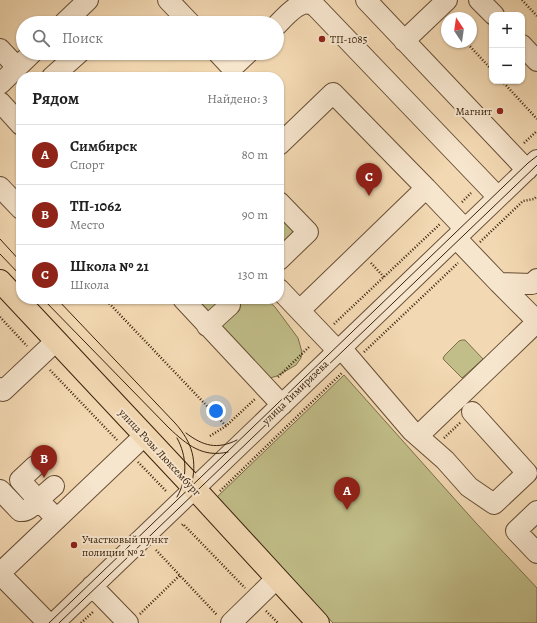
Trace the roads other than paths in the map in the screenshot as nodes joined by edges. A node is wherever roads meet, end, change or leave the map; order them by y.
1 (88, 0) edge
2 (168, 0) edge
3 (366, 0) edge
4 (447, 0) edge
5 (479, 0) edge
6 (491, 12) edge
7 (71, 16) edge
8 (183, 16) edge
9 (284, 18) edge
10 (404, 41) junction
11 (0, 48) edge
12 (525, 48) edge
13 (26, 60) edge
14 (71, 60) edge
15 (225, 60) edge
16 (241, 60) edge
17 (537, 61) edge
18 (16, 72) edge
19 (58, 72) edge
20 (12, 77) edge
21 (0, 102) edge
22 (16, 120) edge
23 (284, 140) edge
24 (532, 165) edge
25 (0, 187) edge
26 (426, 188) junction
27 (498, 197) junction
28 (16, 204) edge
29 (284, 207) edge
30 (460, 233) junction
31 (284, 255) edge
32 (537, 279) edge
33 (499, 283) junction
34 (284, 294) edge
35 (25, 304) edge
36 (187, 304) edge
37 (229, 304) edge
38 (300, 310) junction
39 (537, 322) edge
40 (207, 326) junction
41 (56, 341) junction
42 (344, 354) junction
43 (0, 388) edge
44 (282, 405) junction
45 (472, 412) road end
46 (144, 436) junction
47 (418, 436) junction
48 (35, 466) dead end
49 (54, 486) dead end
50 (194, 488) junction
51 (0, 490) edge
52 (38, 500) junction
53 (537, 511) edge
54 (57, 519) junction
55 (537, 553) edge
56 (0, 573) edge
57 (277, 578) junction
58 (92, 586) junction
59 (132, 620) edge
60 (225, 620) edge
61 (48, 623) edge
62 (54, 623) edge
63 (318, 623) edge

1 - 7 street
2 - 8 street
3 - 10 street
4 - 10 street
5 - 6 street
9 - 27 street
10 - 24 street
11 - 20 street
12 - 17 street
13 - 18 street
14 - 19 street
15 - 16 street
21 - 22 street
23 - 26 street
24 - 27 street, улица Тимирязева
25 - 28 street
26 - 30 street
26 - 38 street
27 - 30 street, улица Тимирязева
29 - 31 street
30 - 33 street
30 - 42 street, улица Тимирязева
32 - 33 street
33 - 39 street
34 - 38 street
35 - 41 main road, улица Розы Люксембург
36 - 40 street
37 - 40 street
38 - 42 street
39 - 47 street
40 - 44 street
41 - 43 street
41 - 46 main road, улица Розы Люксембург
42 - 44 street, улица Тимирязева
42 - 47 street
44 - 50 street, улица Тимирязева
45 - 47 street
46 - 50 main road, улица Розы Люксембург
46 - 54 street
48 - 52 street
49 - 52 street
50 - 57 main road, улица Розы Люксембург
50 - 58 street, улица Тимирязева
51 - 52 street
52 - 54 street
53 - 55 street
54 - 56 street
56 - 61 street
57 - 60 street
57 - 63 main road, улица Розы Люксембург
58 - 59 street
58 - 62 street, улица Тимирязева

